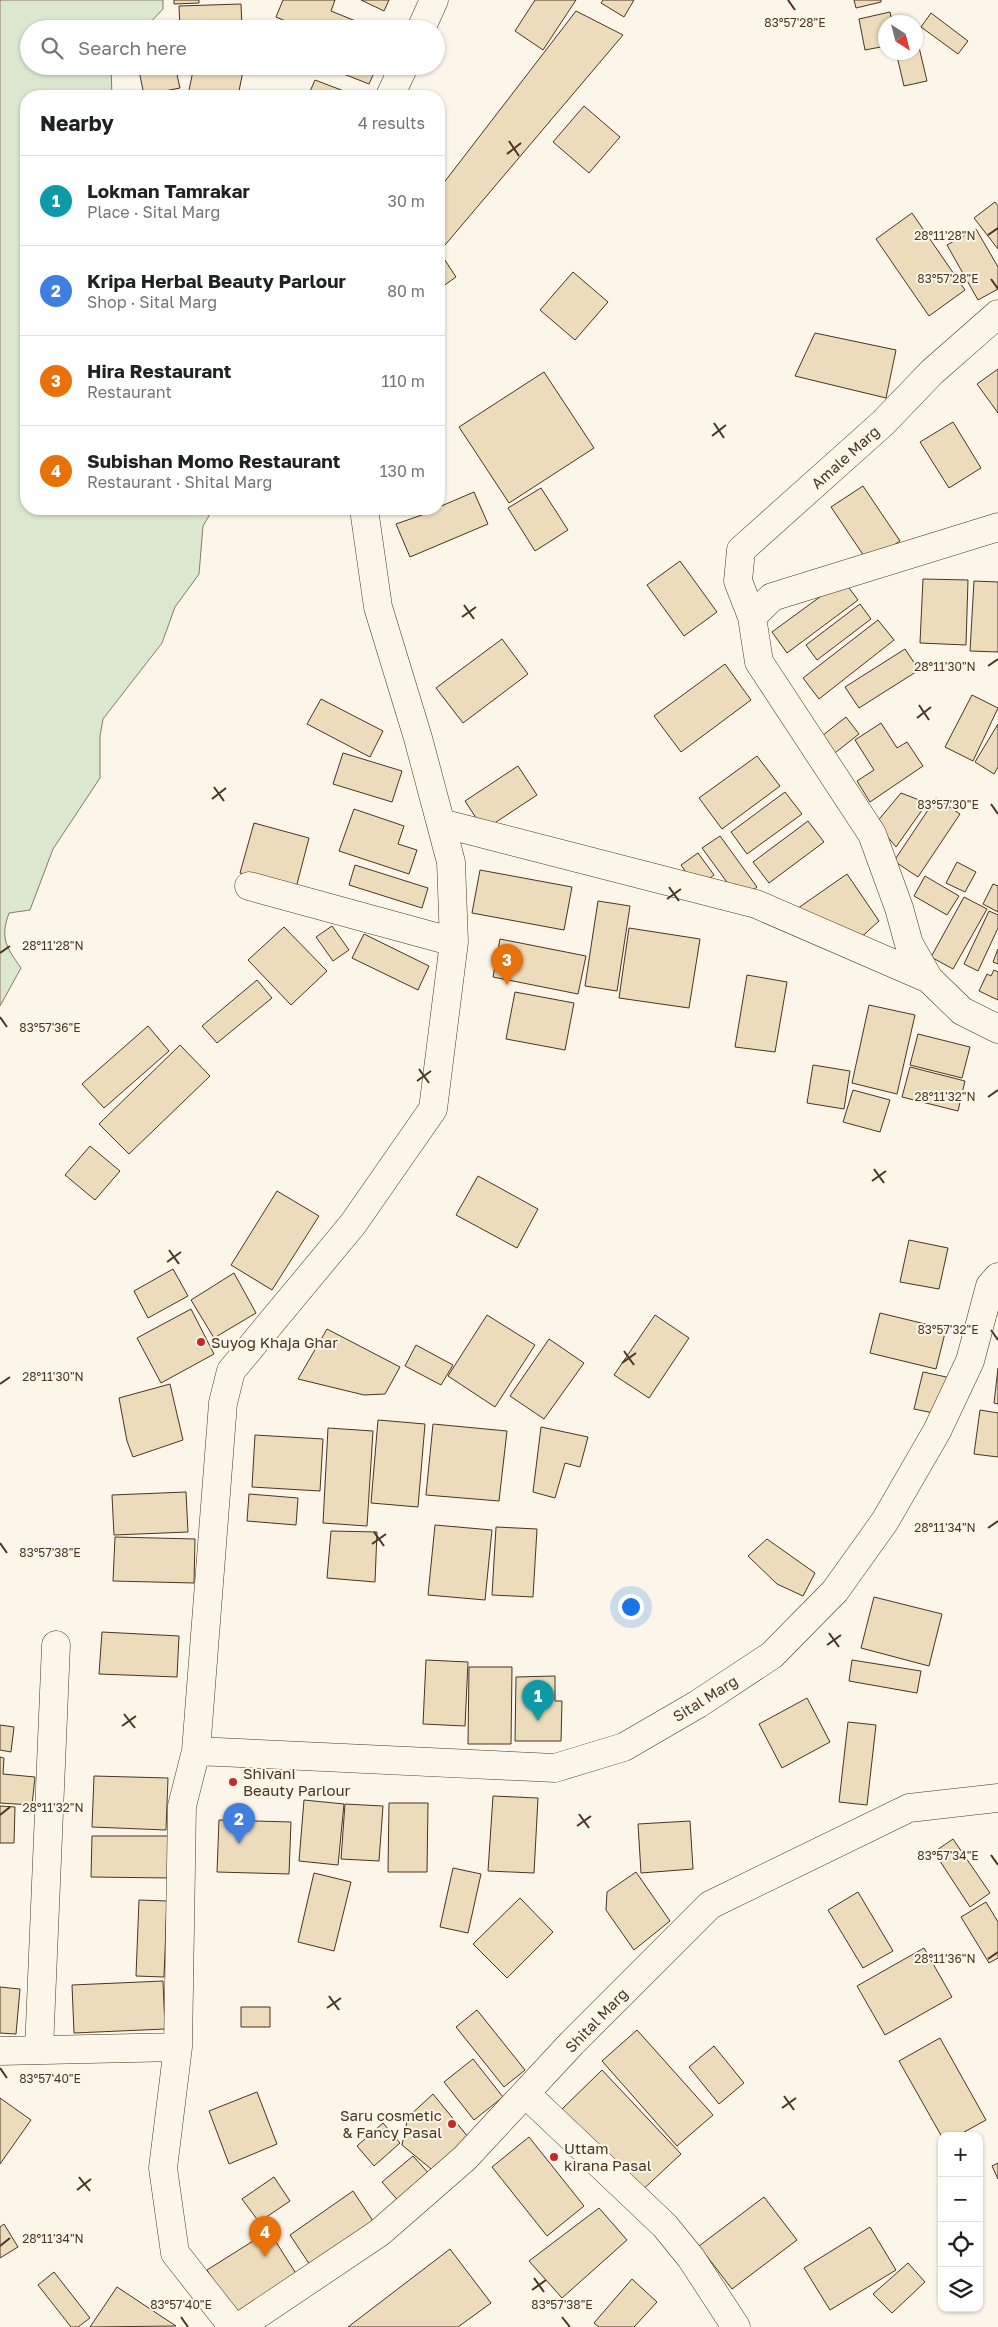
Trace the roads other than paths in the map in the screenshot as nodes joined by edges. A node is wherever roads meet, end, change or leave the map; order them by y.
1 (434, 0) edge
2 (425, 20) edge
3 (400, 75) edge
4 (393, 90) edge
5 (998, 314) edge
6 (365, 515) edge
7 (998, 527) edge
8 (752, 617) junction
9 (441, 823) junction
10 (249, 886) dead end
11 (454, 942) junction
12 (929, 979) junction
13 (998, 1030) edge
14 (998, 1277) edge
15 (56, 1645) dead end
16 (196, 1750) junction
17 (998, 1798) edge
18 (178, 2047) junction
19 (39, 2050) junction
20 (0, 2051) edge
21 (526, 2094) junction
22 (233, 2327) edge
23 (239, 2327) edge
24 (736, 2327) edge

1 - 2 street
3 - 4 street
5 - 8 street, Amale Marg
6 - 9 street
7 - 8 street
8 - 12 street, Amale Marg
9 - 11 street
9 - 12 street
10 - 11 street
11 - 16 street
12 - 13 street
14 - 16 street, Sital Marg
15 - 19 street
16 - 18 street
17 - 21 street, Shital Marg
18 - 19 street
18 - 22 street
19 - 20 street
21 - 23 street, Shital Marg
21 - 24 street

